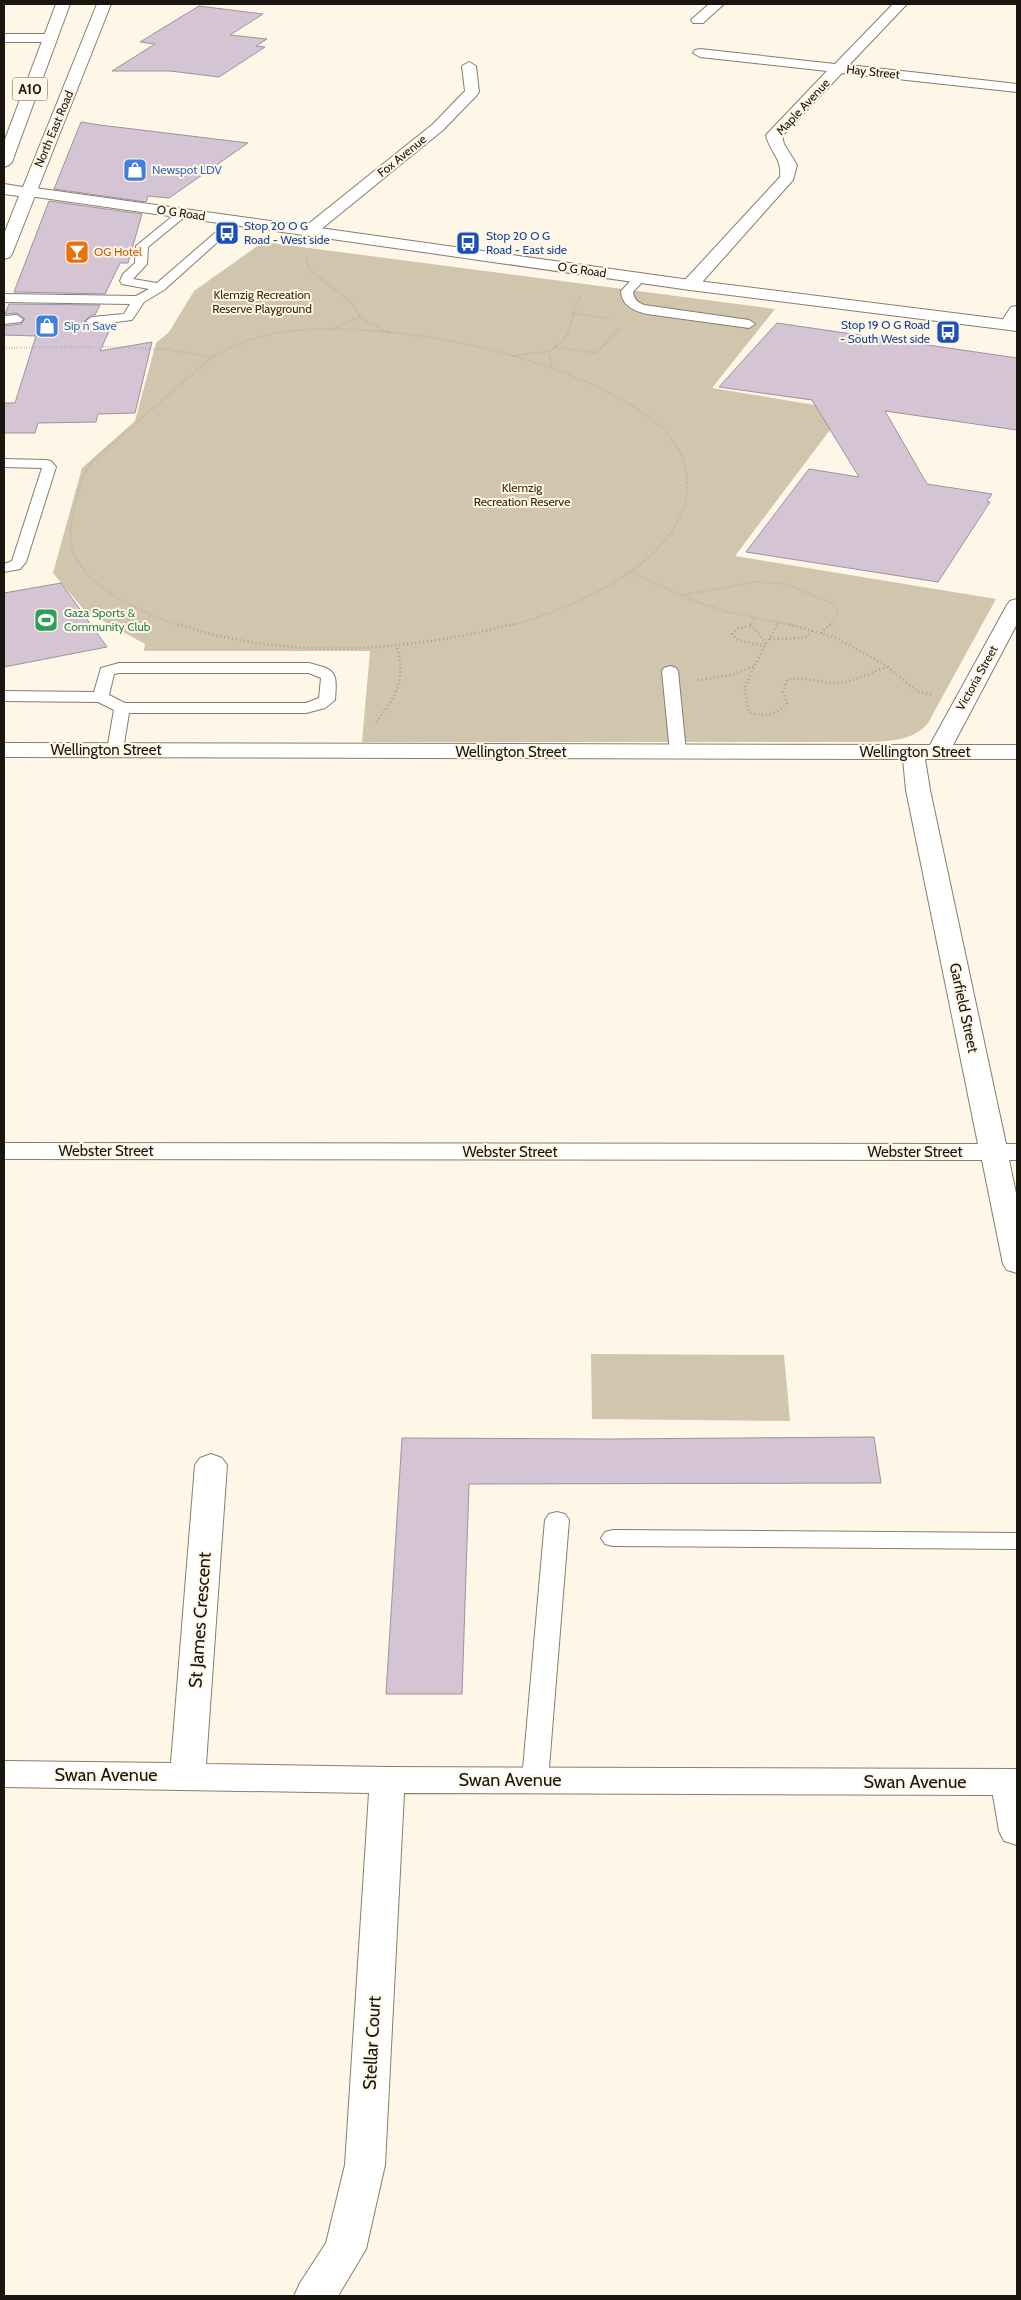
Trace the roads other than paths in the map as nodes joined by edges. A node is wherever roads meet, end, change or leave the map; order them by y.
1 (63, 4) edge
2 (104, 4) edge
3 (717, 4) edge
4 (900, 4) edge
5 (698, 20) dead end
6 (92, 37) junction
7 (4, 38) edge
8 (50, 38) junction
9 (700, 53) dead end
10 (469, 66) dead end
11 (839, 68) junction
12 (1017, 88) edge
13 (4, 162) edge
14 (4, 189) edge
15 (28, 192) junction
16 (183, 213) junction
17 (234, 221) junction
18 (308, 232) junction
19 (4, 254) edge
20 (640, 278) junction
21 (690, 285) junction
22 (160, 287) junction
23 (4, 298) edge
24 (49, 299) junction
25 (139, 300) junction
26 (33, 312) dead end
27 (17, 319) dead end
28 (4, 320) edge
29 (92, 320) dead end
30 (1014, 321) edge
31 (749, 324) dead end
32 (4, 463) edge
33 (4, 568) edge
34 (1017, 605) edge
35 (670, 676) road end
36 (4, 696) edge
37 (101, 696) junction
38 (122, 708) junction
39 (4, 750) edge
40 (114, 750) junction
41 (678, 752) junction
42 (913, 752) junction
43 (938, 752) junction
44 (1017, 752) edge
45 (4, 1151) edge
46 (1006, 1152) edge
47 (1017, 1264) edge
48 (211, 1465) dead end
49 (557, 1520) dead end
50 (614, 1538) dead end
51 (1017, 1541) edge
52 (4, 1774) edge
53 (188, 1776) junction
54 (388, 1780) junction
55 (534, 1780) junction
56 (1013, 1782) edge
57 (1017, 1831) edge
58 (316, 2296) edge

1 - 8 main road, A10
2 - 6 main road, North East Road / A10
3 - 5 main road
4 - 11 main road, Maple Avenue
6 - 8 main road
6 - 15 main road, North East Road / A10
7 - 8 main road
8 - 13 main road, A10
9 - 11 main road, Hay Street
10 - 18 main road, Fox Avenue
11 - 12 main road, Hay Street
11 - 21 main road, Maple Avenue
14 - 15 main road, O G Road
15 - 16 main road, O G Road
15 - 19 main road, North East Road / A10
16 - 17 main road, O G Road
16 - 22 lane
17 - 18 main road, O G Road
17 - 22 lane
18 - 20 main road, O G Road
20 - 21 main road, O G Road
20 - 31 lane
21 - 30 main road, O G Road
22 - 25 lane
23 - 24 lane
24 - 25 lane
24 - 26 lane
25 - 29 lane
27 - 28 lane
32 - 33 lane
34 - 43 main road, Victoria Street
35 - 41 lane
36 - 37 lane
37 - 38 lane
37 - 38 lane
38 - 40 lane
39 - 40 main road, Wellington Street
40 - 41 main road, Wellington Street
41 - 42 main road, Wellington Street
42 - 43 main road, Wellington Street
42 - 46 main road, Garfield Street
43 - 44 main road, Wellington Street
45 - 46 main road, Webster Street
46 - 47 main road, Garfield Street
48 - 53 main road, St James Crescent
49 - 55 lane
50 - 51 lane
52 - 53 main road, Swan Avenue
53 - 54 main road, Swan Avenue
54 - 55 main road, Swan Avenue
54 - 58 main road, Stellar Court
55 - 56 main road, Swan Avenue
56 - 57 main road

